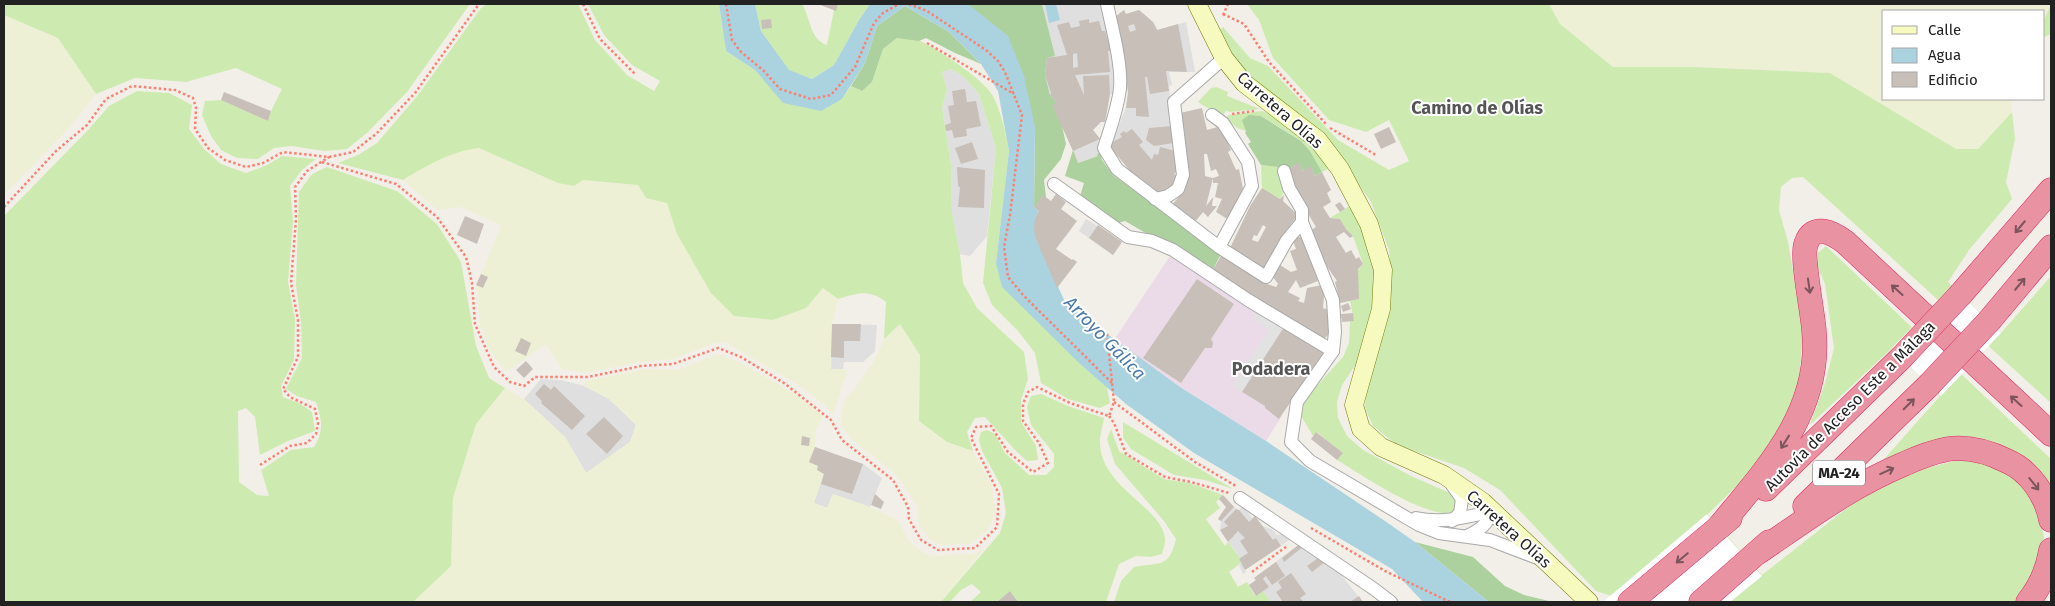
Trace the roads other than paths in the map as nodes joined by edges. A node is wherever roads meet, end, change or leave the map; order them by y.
1 (1107, 4) edge
2 (1197, 4) edge
3 (1224, 58) junction
4 (1212, 115) dead end
5 (1284, 171) dead end
6 (1054, 184) dead end
7 (2051, 190) edge
8 (1155, 199) junction
9 (1302, 222) junction
10 (2051, 247) edge
11 (1219, 248) junction
12 (1333, 351) junction
13 (2051, 434) edge
14 (1444, 475) junction
15 (1240, 498) road end
16 (1494, 512) junction
17 (1402, 515) junction
18 (2051, 520) edge
19 (1452, 521) junction
20 (1719, 527) junction
21 (1467, 536) junction
22 (2051, 550) edge
23 (1753, 557) junction
24 (1545, 561) junction
25 (1391, 602) edge
26 (1589, 602) edge
27 (1630, 602) edge
28 (1701, 602) edge
29 (2028, 602) edge

1 - 8 street
2 - 3 main road, Carretera Olías
3 - 8 street
3 - 14 main road, Carretera Olías
4 - 11 street
5 - 9 street
6 - 12 street
7 -> 20 highway, Autovía de Acceso Este a Málaga / MA-24, bridge
8 - 11 street
9 - 11 street
9 - 12 street
23 -> 10 highway, MA-24, bridge
12 - 17 street
13 -> 20 highway
14 - 16 main road, Carretera Olías
14 - 19 street
15 - 25 street
16 - 19 street
16 - 21 street
16 - 24 main road, Carretera Olías
17 - 19 street
17 - 21 street
23 -> 18 highway
20 -> 27 highway, Autovía de Acceso Este a Málaga / MA-24
21 - 24 street
22 - 29 highway
23 - 28 highway, MA-24
24 - 26 main road, Carretera Olías

